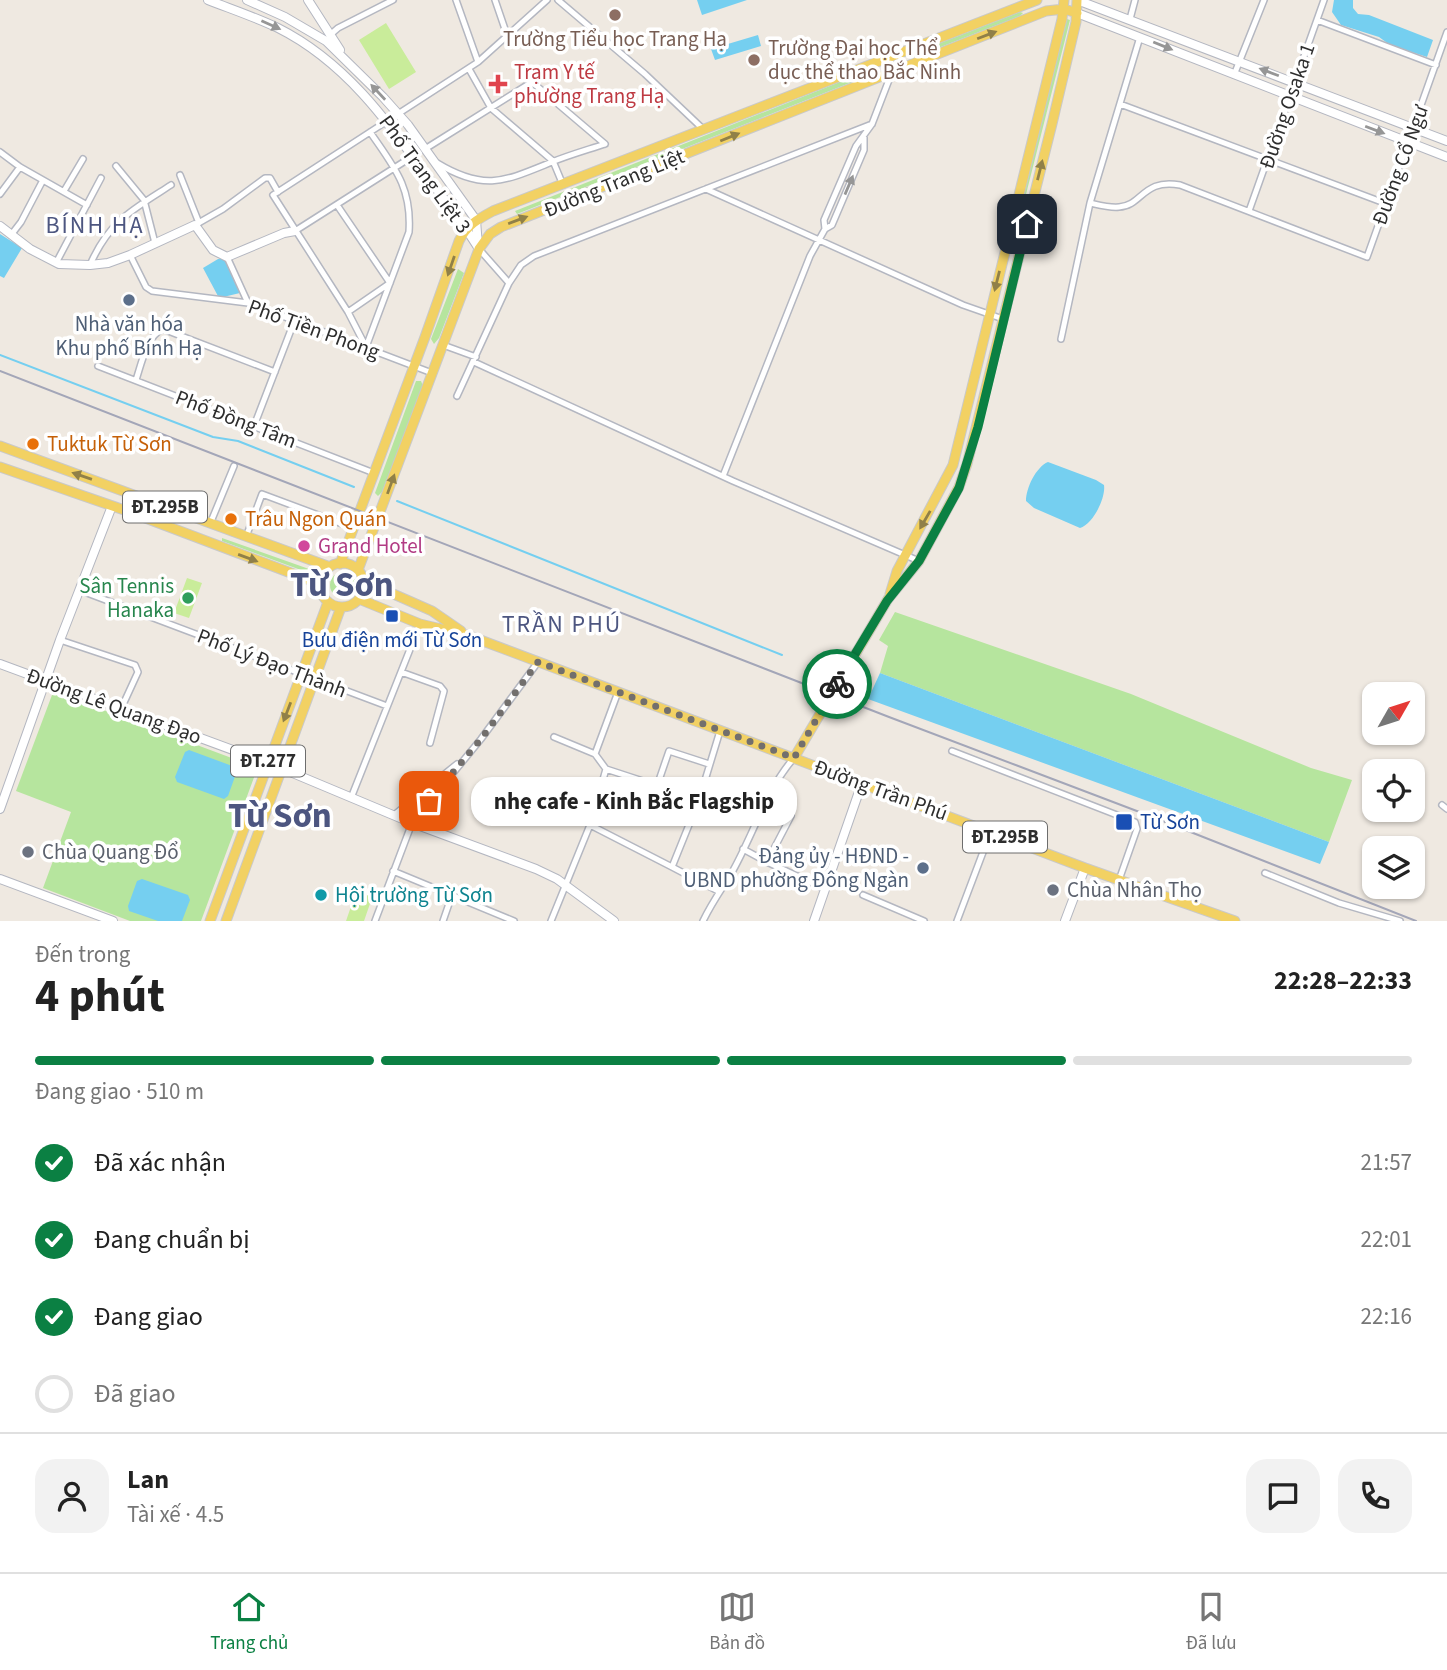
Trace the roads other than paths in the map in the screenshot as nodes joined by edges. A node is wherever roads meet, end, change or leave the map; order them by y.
1 (208, 0) edge
2 (247, 0) edge
3 (308, 0) edge
4 (393, 0) edge
5 (456, 0) edge
6 (495, 0) edge
7 (547, 0) edge
8 (558, 0) edge
9 (1037, 0) edge
10 (1077, 0) edge
11 (1135, 0) edge
12 (1264, 0) edge
13 (1324, 0) edge
14 (1064, 5) edge
15 (1077, 13) junction
16 (1039, 14) junction
17 (318, 16) junction
18 (1130, 19) junction
19 (1317, 20) junction
20 (305, 29) junction
21 (1447, 33) edge
22 (1057, 34) junction
23 (507, 35) junction
24 (1140, 37) junction
25 (328, 38) junction
26 (318, 53) junction
27 (890, 56) junction
28 (1240, 61) junction
29 (478, 62) junction
30 (1436, 65) junction
31 (469, 69) junction
32 (892, 72) junction
33 (1234, 75) junction
34 (1295, 82) junction
35 (1290, 96) junction
36 (1120, 104) junction
37 (491, 108) junction
38 (397, 113) junction
39 (387, 120) junction
40 (872, 124) junction
41 (1414, 128) junction
42 (704, 129) junction
43 (370, 132) junction
44 (1447, 141) edge
45 (1409, 143) junction
46 (425, 149) junction
47 (0, 152) edge
48 (413, 156) junction
49 (1447, 157) edge
50 (83, 159) dead end
51 (1269, 160) junction
52 (553, 161) junction
53 (434, 162) junction
54 (116, 166) dead end
55 (20, 167) junction
56 (395, 169) junction
57 (180, 175) dead end
58 (101, 178) dead end
59 (43, 180) junction
60 (171, 185) dead end
61 (562, 185) junction
62 (706, 189) junction
63 (64, 191) junction
64 (278, 192) junction
65 (0, 194) edge
66 (145, 202) junction
67 (1090, 203) junction
68 (1387, 204) junction
69 (87, 205) junction
70 (337, 205) junction
71 (1249, 211) junction
72 (476, 220) junction
73 (197, 224) junction
74 (0, 226) edge
75 (466, 229) junction
76 (295, 231) junction
77 (11, 235) junction
78 (820, 240) junction
79 (155, 243) junction
80 (1006, 246) junction
81 (479, 249) junction
82 (1020, 249) junction
83 (130, 256) junction
84 (228, 257) junction
85 (56, 263) junction
86 (90, 265) junction
87 (509, 283) junction
88 (390, 284) junction
89 (248, 303) junction
90 (348, 312) junction
91 (989, 315) junction
92 (1003, 318) junction
93 (294, 321) junction
94 (1061, 339) dead end
95 (443, 345) junction
96 (366, 347) junction
97 (475, 360) junction
98 (98, 366) dead end
99 (414, 366) junction
100 (275, 372) junction
101 (432, 373) junction
102 (136, 380) junction
103 (457, 396) dead end
104 (254, 426) junction
105 (0, 446) edge
106 (234, 466) dead end
107 (0, 467) edge
108 (374, 473) junction
109 (723, 476) junction
110 (118, 489) junction
111 (112, 506) junction
112 (213, 525) junction
113 (353, 528) junction
114 (246, 537) junction
115 (209, 543) junction
116 (905, 554) junction
117 (919, 561) junction
118 (340, 564) junction
119 (330, 567) junction
120 (358, 570) junction
121 (364, 581) junction
122 (320, 584) junction
123 (79, 590) junction
124 (359, 599) junction
125 (888, 599) junction
126 (328, 602) junction
127 (341, 607) junction
128 (426, 608) junction
129 (441, 616) junction
130 (420, 624) junction
131 (435, 627) junction
132 (467, 635) junction
133 (60, 640) junction
134 (538, 662) junction
135 (0, 664) edge
136 (401, 672) junction
137 (301, 673) junction
138 (316, 679) junction
139 (46, 681) junction
140 (618, 692) junction
141 (387, 706) junction
142 (121, 709) junction
143 (720, 731) junction
144 (554, 737) dead end
145 (430, 743) dead end
146 (952, 751) dead end
147 (595, 754) junction
148 (465, 757) junction
149 (794, 758) junction
150 (268, 763) junction
151 (709, 764) junction
152 (283, 769) junction
153 (606, 769) junction
154 (862, 783) junction
155 (657, 786) junction
156 (3, 792) edge
157 (351, 798) junction
158 (699, 800) junction
159 (767, 804) junction
160 (0, 809) edge
161 (394, 815) junction
162 (759, 819) junction
163 (412, 823) junction
164 (590, 825) junction
165 (991, 831) junction
166 (743, 849) junction
167 (235, 853) junction
168 (249, 859) junction
169 (767, 862) junction
170 (673, 867) junction
171 (1084, 868) junction
172 (393, 871) junction
173 (1265, 873) dead end
174 (0, 879) edge
175 (1119, 880) junction
176 (565, 884) junction
177 (825, 890) junction
178 (718, 891) junction
179 (452, 895) junction
180 (863, 895) dead end
181 (96, 918) edge
182 (1215, 918) edge
183 (113, 921) edge
184 (210, 921) edge
185 (226, 921) edge
186 (374, 921) edge
187 (443, 921) edge
188 (514, 921) edge
189 (551, 921) edge
190 (614, 921) edge
191 (703, 921) edge
192 (814, 921) edge
193 (924, 921) edge
194 (957, 921) edge
195 (1065, 921) edge
196 (1235, 921) edge
197 (1400, 921) edge

1 -> 26 street, Phố Trang Liệt 3
2 - 20 street, Phố Trang Liệt 3
3 - 17 street, Phố Trang Liệt 3
4 - 25 street
5 - 29 street
6 - 23 street
7 - 23 street
8 - 42 street
9 - 27 main road, Đường Trang Liệt
10 - 15 main road
10 - 18 street
11 - 18 street
12 - 28 street
13 - 19 street, Đường Osaka 1
14 - 15 main road, Đường Trang Liệt
14 - 16 main road, Đường Trang Liệt
14 - 22 main road
15 - 24 street
82 -> 15 main road
16 - 22 main road
32 -> 16 main road, Đường Trang Liệt
17 - 20 street
17 - 25 street, Phố Trang Liệt 3
18 - 28 street
19 - 30 street
19 - 34 street, Đường Osaka 1
20 - 25 street, Phố Trang Liệt 3
21 - 30 street, Đường Cổ Ngư
22 - 80 main road
23 - 29 street
24 -> 33 street
24 - 36 street
25 - 26 street
38 -> 25 street, Phố Trang Liệt 3
26 - 39 street, Phố Trang Liệt 3
27 - 32 street
27 - 42 main road, Đường Trang Liệt
28 - 33 street
34 -> 28 street
29 - 31 street
30 - 41 street, Đường Cổ Ngư
31 - 37 street
31 - 38 street
32 - 40 street
81 -> 32 main road, Đường Trang Liệt
33 - 35 street
34 - 35 street, Đường Osaka 1
34 - 41 street
35 -> 45 street
35 - 51 street, Đường Osaka 1
36 - 51 street
36 - 67 street
37 - 46 street
37 - 52 street
37 - 52 street
38 - 39 street
38 - 46 street, Phố Trang Liệt 3
39 - 43 street
39 - 48 street, Phố Trang Liệt 3
40 - 62 street
40 - 78 street
41 - 44 street
41 - 45 street, Đường Cổ Ngư
42 - 61 main road, Đường Trang Liệt
43 - 56 street
43 - 64 street
45 - 49 street
45 - 68 street, Đường Cổ Ngư
46 - 53 street, Phố Trang Liệt 3
47 - 55 street
48 - 56 street
48 - 75 street, Phố Trang Liệt 3
50 - 63 street
51 - 68 street
51 - 71 street, Đường Osaka 1
52 - 53 street
52 - 61 street
53 - 72 street, Phố Trang Liệt 3
54 - 66 street
55 - 59 street
55 - 65 street
56 - 70 street
56 - 88 street
57 - 73 street
58 - 69 street
59 - 63 street
59 - 77 street
60 - 66 street
61 - 72 main road, Đường Trang Liệt
62 - 78 street
62 - 87 street
63 - 69 street
64 - 73 street
64 - 76 street
66 - 79 street
66 - 86 street
67 - 71 street
67 - 94 street
68 - 71 street, Đường Cổ Ngư
69 - 85 street
70 - 76 street
70 - 88 street
72 - 75 main road, Đường Trang Liệt
72 - 81 street, Phố Trang Liệt 3
73 - 79 street
73 - 84 street
74 - 77 street
75 - 81 street, Phố Trang Liệt 3
75 -> 99 main road, Đường Trang Liệt
76 - 84 street
76 - 90 street
77 - 85 street
78 - 91 street
78 - 109 street
79 - 83 street
80 - 82 main road
80 -> 91 main road
81 - 87 street
81 - 95 main road, Đường Trang Liệt
82 - 92 main road
83 - 86 street
83 - 89 street, Phố Tiền Phong
84 - 89 street
85 - 86 street
87 - 97 street
88 - 90 street
88 - 96 street
89 - 93 street, Phố Tiền Phong
90 - 96 street
91 - 92 street
91 -> 116 main road
92 - 117 main road
93 - 96 street, Phố Tiền Phong
93 - 100 street
95 - 97 street
95 - 101 main road, Đường Trang Liệt
96 - 99 street, Phố Tiền Phong
97 - 103 street
97 - 109 street
98 - 102 street, Phố Đồng Tâm
99 - 101 street, Phố Tiền Phong
99 - 108 main road, Đường Trang Liệt
100 - 102 street
100 - 104 street
120 -> 101 main road, Đường Trang Liệt
102 - 104 street, Phố Đồng Tâm
104 - 108 street, Phố Đồng Tâm
110 -> 105 main road, ĐT.295B
106 - 112 street
107 - 111 main road, ĐT.295B
108 - 113 main road, Đường Trang Liệt
109 - 116 street
110 - 111 main road
110 - 112 main road, ĐT.295B
111 - 115 main road, ĐT.295B
111 - 123 street
112 - 114 main road, ĐT.295B
112 - 115 main road
113 - 114 street
113 - 118 main road, Đường Trang Liệt
114 - 119 main road, ĐT.295B
115 -> 122 main road, ĐT.295B
116 - 117 street
116 - 125 main road
117 - 125 main road
118 - 119 main road
118 - 120 main road
119 - 122 main road
120 - 121 main road
121 - 124 main road
121 - 128 main road, Đường Trần Phú / ĐT.295B
122 - 126 main road
123 - 133 street
123 - 137 street, Phố Lý Đạo Thành
124 - 127 main road
124 - 130 main road, Đường Trần Phú / ĐT.295B
125 - 149 main road
126 - 127 main road
126 - 137 main road, ĐT.277
127 - 138 main road, ĐT.277
128 - 129 main road, Đường Trần Phú / ĐT.295B
128 - 130 main road
129 - 131 main road
129 - 132 main road, Đường Trần Phú / ĐT.295B
130 - 131 main road, Đường Trần Phú / ĐT.295B
130 - 136 street
131 - 132 main road, Đường Trần Phú / ĐT.295B
132 - 134 main road, Đường Trần Phú / ĐT.295B
133 - 139 street
133 - 142 street
134 - 140 main road, Đường Trần Phú / ĐT.295B
134 - 148 street
135 - 139 street, Đường Lê Quang Đạo
136 - 141 street
136 - 145 street
137 - 138 street, Phố Lý Đạo Thành
137 -> 150 main road, ĐT.277
138 - 141 street, Phố Lý Đạo Thành
138 - 152 main road, ĐT.277
139 - 142 street, Đường Lê Quang Đạo
139 - 156 street
140 - 143 main road, Đường Trần Phú / ĐT.295B
140 - 147 street
141 - 157 street
142 - 150 street, Đường Lê Quang Đạo
143 - 149 main road, Đường Trần Phú / ĐT.295B
143 - 151 street
144 - 147 street
146 - 175 street
147 - 153 street
148 - 161 street
148 - 163 street
149 - 154 main road, Đường Trần Phú / ĐT.295B
149 - 159 street
150 - 152 main road
150 - 167 main road, ĐT.277
151 - 155 street
151 - 158 street
152 - 157 street
152 - 168 main road, ĐT.277
153 - 155 street
153 - 164 street
154 - 165 main road, Đường Trần Phú / ĐT.295B
154 - 177 street
155 - 158 street
156 - 160 street
157 - 161 street
158 - 162 street
158 - 170 street
159 - 162 street
159 - 169 street
161 - 163 street
162 - 166 street
163 - 172 street
163 - 176 street
164 - 170 street
164 - 176 street
165 - 171 main road, Đường Trần Phú / ĐT.295B
165 - 194 street
166 - 169 street
166 - 178 street
167 - 168 main road
167 - 184 main road, ĐT.277
168 - 185 main road, ĐT.277
169 - 177 street
170 - 178 street
171 - 175 main road, Đường Trần Phú / ĐT.295B
171 - 195 street
172 - 179 street
172 - 186 street
173 - 197 street
174 - 181 street
175 - 182 main road, Đường Trần Phú / ĐT.295B
176 - 189 street
176 - 190 street
177 - 192 street
178 - 191 street
179 - 187 street
179 - 188 street
180 - 193 street
181 - 183 street
182 - 196 main road, ĐT.295B

